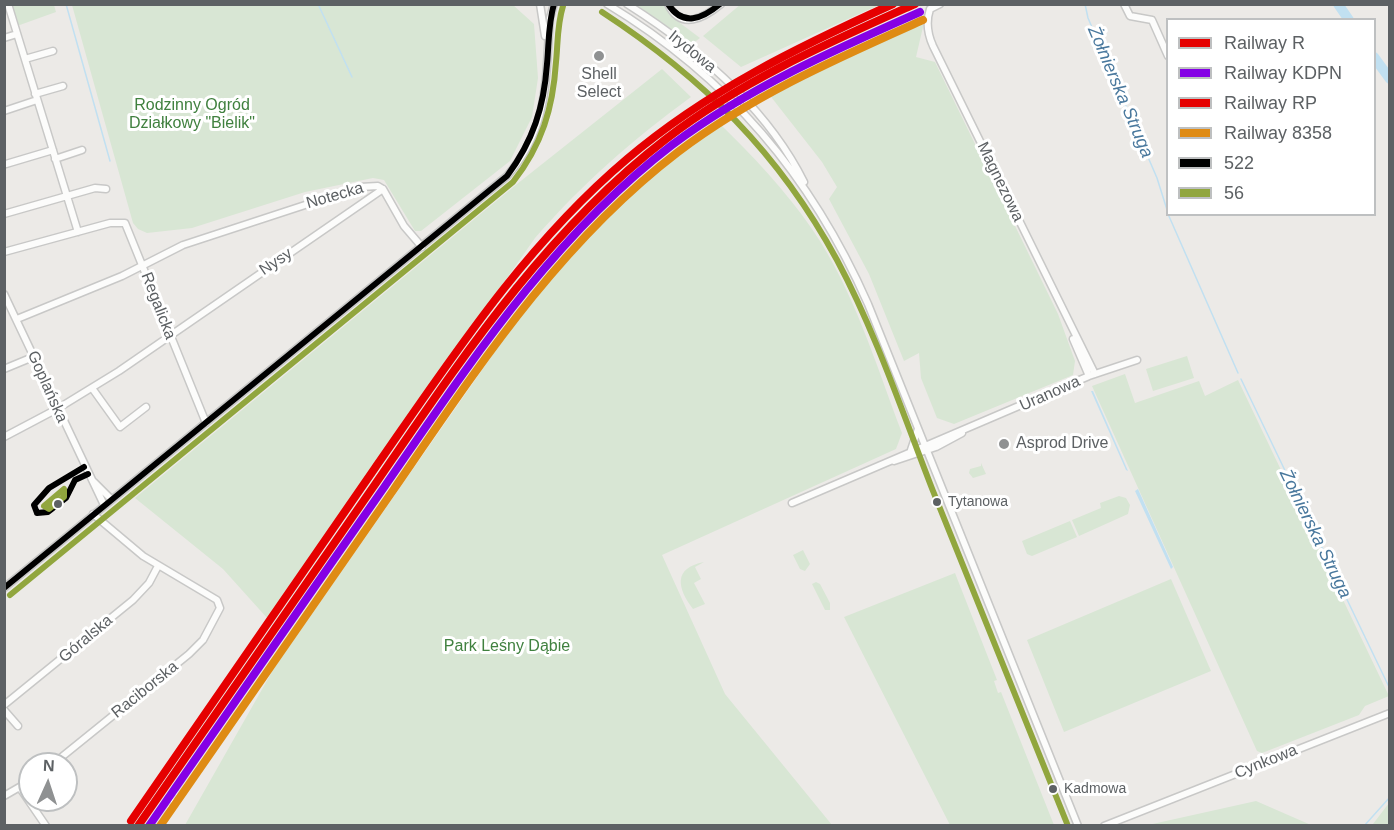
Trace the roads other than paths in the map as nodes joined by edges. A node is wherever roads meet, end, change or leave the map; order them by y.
1 (8, 4) edge
2 (540, 4) edge
3 (554, 4) edge
4 (607, 4) edge
5 (627, 4) edge
6 (668, 4) edge
7 (721, 4) edge
8 (940, 4) edge
9 (1124, 4) edge
10 (17, 34) junction
11 (4, 38) edge
12 (53, 51) dead end
13 (1166, 54) edge
14 (25, 59) junction
15 (547, 60) junction
16 (63, 86) dead end
17 (36, 97) junction
18 (4, 111) edge
19 (52, 150) junction
20 (82, 150) dead end
21 (55, 159) junction
22 (6, 164) dead end
23 (106, 189) dead end
24 (383, 189) junction
25 (67, 196) junction
26 (811, 196) junction
27 (4, 213) edge
28 (255, 221) joint
29 (78, 232) junction
30 (422, 247) junction
31 (4, 252) edge
32 (142, 267) junction
33 (4, 294) edge
34 (17, 319) junction
35 (168, 335) junction
36 (33, 357) junction
37 (1137, 360) dead end
38 (4, 369) edge
39 (1092, 375) junction
40 (92, 388) junction
41 (146, 407) dead end
42 (57, 409) junction
43 (206, 423) junction
44 (918, 428) junction
45 (4, 437) edge
46 (926, 448) junction
47 (907, 453) junction
48 (892, 462) junction
49 (91, 480) junction
50 (111, 499) junction
51 (792, 503) dead end
52 (104, 505) junction
53 (93, 514) junction
54 (158, 566) junction
55 (4, 588) edge
56 (4, 705) edge
57 (4, 710) edge
58 (1389, 713) edge
59 (18, 726) dead end
60 (68, 752) edge
61 (18, 789) edge
62 (4, 796) edge
63 (37, 812) edge
64 (1142, 812) junction
65 (1076, 823) edge
66 (46, 825) edge
67 (1104, 825) edge
68 (1117, 825) edge

1 - 10 street
2 - 15 street
3 - 15 street
4 - 26 street, Irydowa
5 - 26 street, Irydowa
6 - 7 street
8 - 39 street, Magnezowa
9 - 13 street
10 - 11 street
10 - 14 street
12 - 14 street
14 - 17 street
15 - 30 street
16 - 17 street
17 - 18 street
17 - 19 street
19 - 21 street
19 - 22 street
20 - 21 street
21 - 25 street
23 - 25 street
24 - 28 street, Notecka
24 - 30 street, Notecka
24 - 35 street, Nysy
25 - 27 street
25 - 29 street
26 - 44 street, Irydowa
28 - 32 street, Regalicka
29 - 31 street
29 - 32 street
30 - 43 street
32 - 34 street
32 - 35 street, Regalicka
33 - 34 street, Goplańska
34 - 36 street, Goplańska
35 - 40 street, Nysy
35 - 43 street, Regalicka
36 - 38 street
36 - 42 street, Goplańska
37 - 39 street, Uranowa
39 - 46 street, Uranowa
40 - 41 street
40 - 42 street, Nysy
42 - 45 street, Nysy
42 - 49 street, Goplańska
43 - 50 street
44 - 46 street, Irydowa
44 - 47 street
46 - 47 street
46 - 48 street
46 - 65 street, Irydowa
47 - 48 street
48 - 51 street
49 - 50 street, Goplańska
49 - 52 street, Goplańska
50 - 52 street
52 - 53 street
53 - 54 street
53 - 55 street
54 - 56 street, Góralska
54 - 60 street, Raciborska
57 - 59 street
58 - 64 street, Cynkowa
61 - 62 street
63 - 66 street
64 - 67 street, Cynkowa
64 - 68 street, Cynkowa

